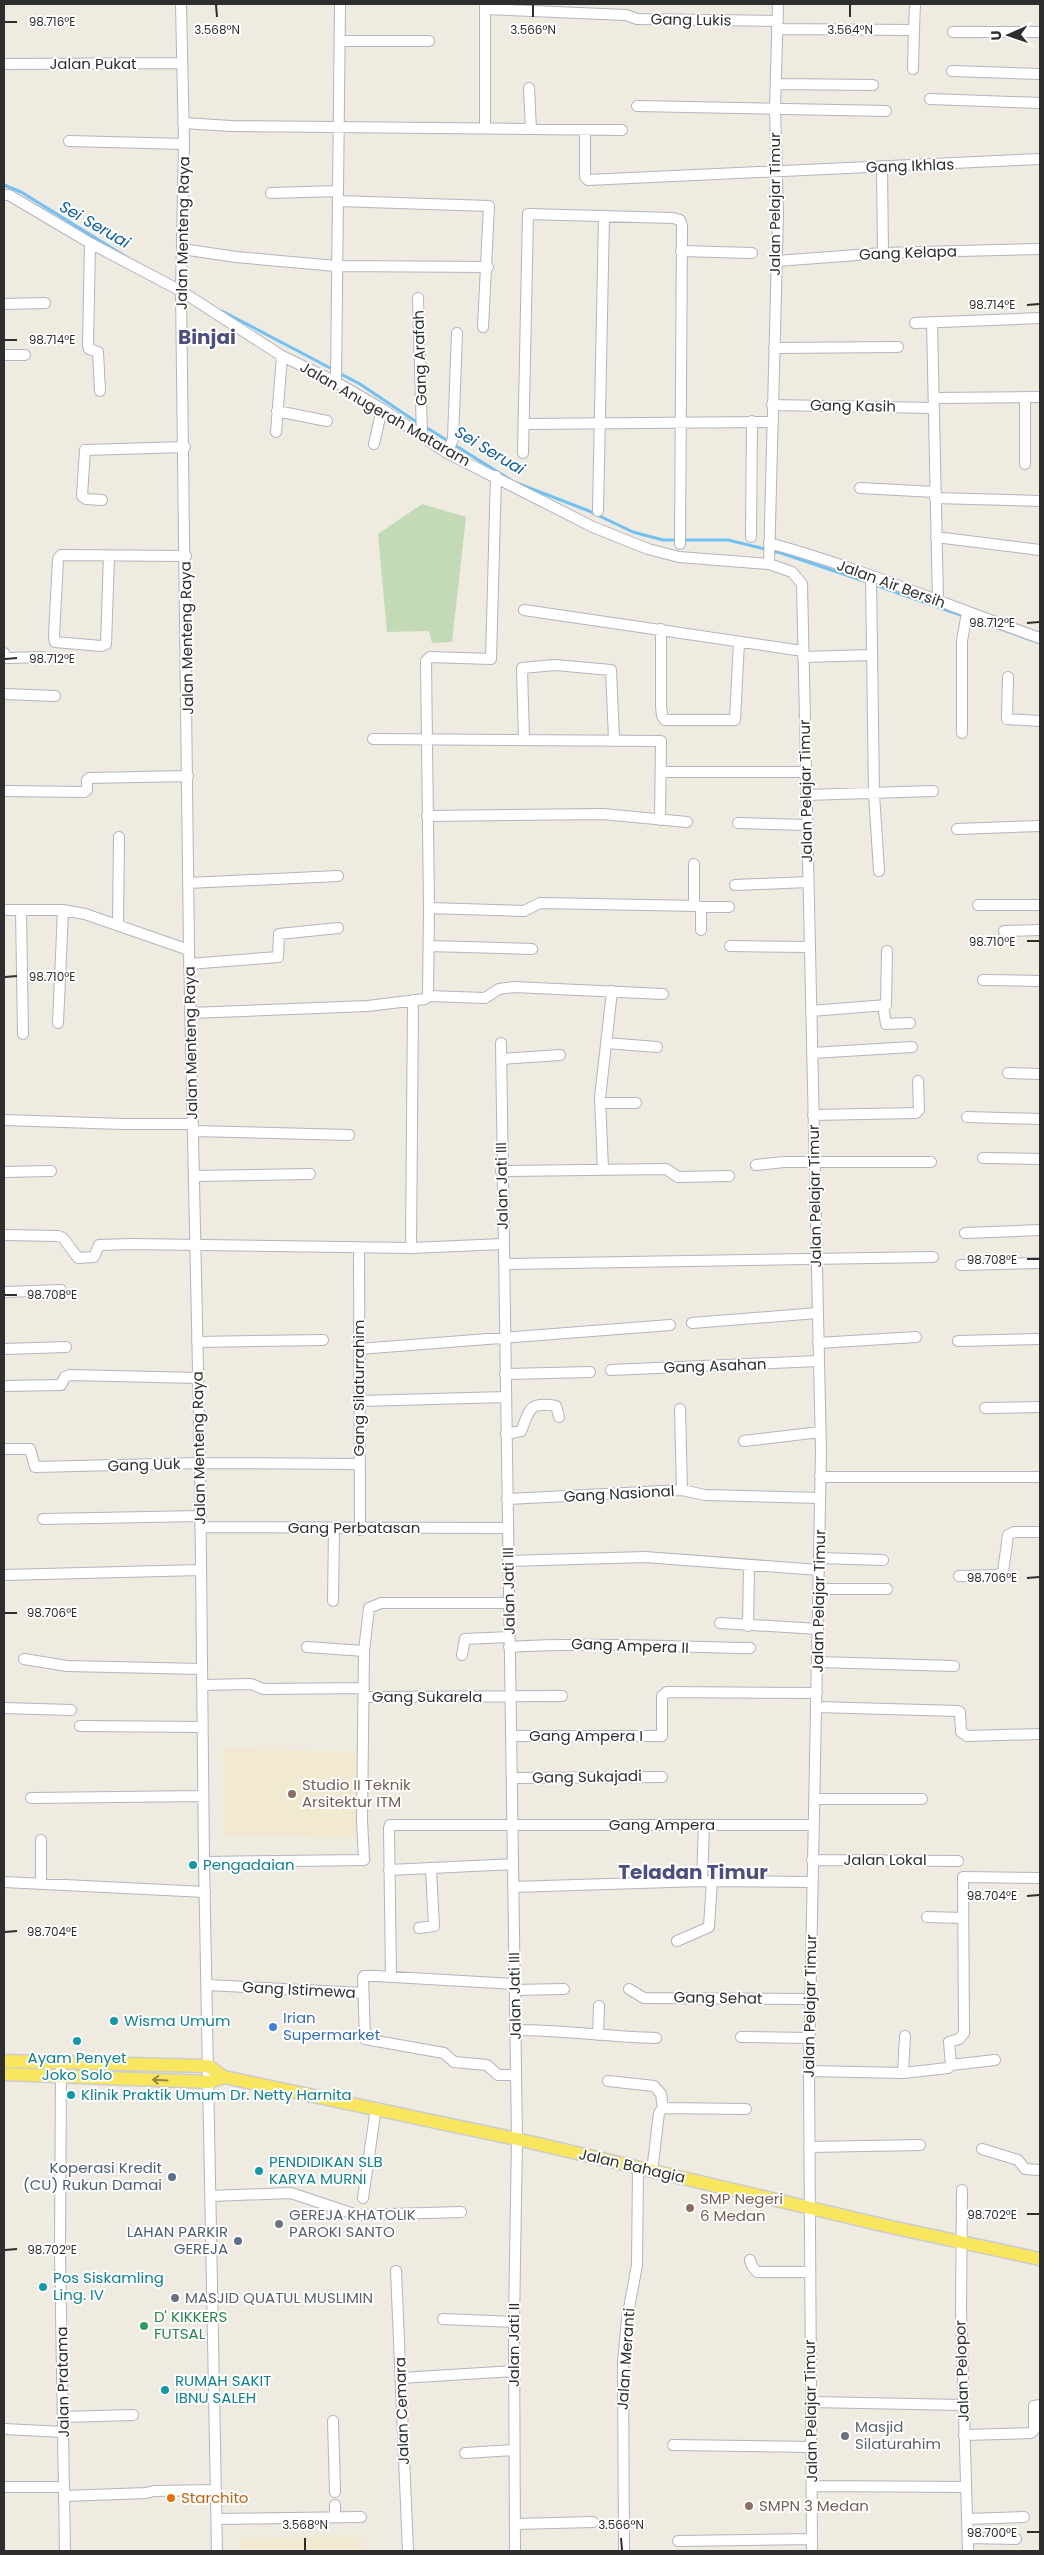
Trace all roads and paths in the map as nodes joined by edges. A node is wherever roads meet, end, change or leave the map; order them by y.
1 (181, 4) edge
2 (340, 4) edge
3 (778, 4) edge
4 (915, 4) edge
5 (486, 6) edge
6 (778, 25) junction
7 (914, 30) junction
8 (953, 32) dead end
9 (1040, 32) edge
10 (429, 40) dead end
11 (340, 41) junction
12 (182, 63) junction
13 (4, 64) edge
14 (913, 69) dead end
15 (952, 70) dead end
16 (1040, 74) edge
17 (776, 84) junction
18 (873, 85) dead end
19 (530, 88) dead end
20 (930, 99) dead end
21 (1040, 104) edge
22 (637, 106) dead end
23 (775, 109) junction
24 (886, 111) dead end
25 (183, 123) junction
26 (340, 127) junction
27 (485, 128) junction
28 (531, 130) junction
29 (622, 130) dead end
30 (585, 131) junction
31 (69, 142) dead end
32 (184, 144) junction
33 (1040, 158) edge
34 (882, 166) junction
35 (777, 172) junction
36 (271, 193) dead end
37 (4, 194) edge
38 (338, 196) junction
39 (604, 216) junction
40 (90, 243) junction
41 (1040, 248) edge
42 (182, 249) junction
43 (682, 251) junction
44 (752, 253) dead end
45 (883, 253) junction
46 (777, 261) junction
47 (336, 266) junction
48 (488, 267) junction
49 (182, 291) junction
50 (418, 298) dead end
51 (45, 303) dead end
52 (4, 304) edge
53 (1040, 318) edge
54 (932, 322) junction
55 (915, 323) dead end
56 (483, 327) dead end
57 (457, 333) dead end
58 (898, 347) dead end
59 (774, 348) junction
60 (4, 355) edge
61 (25, 355) dead end
62 (282, 356) junction
63 (336, 379) junction
64 (100, 392) dead end
65 (1024, 397) junction
66 (1040, 397) edge
67 (935, 403) junction
68 (772, 405) junction
69 (382, 409) junction
70 (277, 411) junction
71 (327, 421) dead end
72 (752, 421) junction
73 (679, 422) junction
74 (773, 422) junction
75 (524, 424) junction
76 (601, 424) junction
77 (421, 427) junction
78 (276, 432) dead end
79 (374, 444) dead end
80 (450, 446) junction
81 (185, 447) junction
82 (523, 453) dead end
83 (1026, 464) dead end
84 (496, 476) junction
85 (860, 488) dead end
86 (935, 495) junction
87 (102, 500) dead end
88 (1040, 501) edge
89 (598, 511) dead end
90 (751, 537) dead end
91 (936, 537) junction
92 (680, 540) dead end
93 (1040, 550) edge
94 (769, 552) junction
95 (109, 556) junction
96 (186, 556) junction
97 (871, 576) junction
98 (938, 601) junction
99 (524, 610) dead end
100 (966, 616) junction
101 (661, 629) junction
102 (1040, 638) edge
103 (739, 642) junction
104 (4, 653) edge
105 (803, 654) junction
106 (872, 655) junction
107 (43, 657) dead end
108 (1008, 677) dead end
109 (4, 694) edge
110 (55, 696) dead end
111 (1040, 721) edge
112 (962, 733) dead end
113 (373, 739) dead end
114 (427, 739) junction
115 (614, 739) junction
116 (524, 740) junction
117 (661, 772) junction
118 (806, 772) junction
119 (188, 776) junction
120 (4, 790) edge
121 (934, 791) dead end
122 (874, 794) junction
123 (806, 795) junction
124 (427, 816) junction
125 (660, 820) junction
126 (686, 822) dead end
127 (738, 823) dead end
128 (807, 825) junction
129 (1040, 826) edge
130 (957, 828) dead end
131 (120, 837) dead end
132 (694, 864) dead end
133 (879, 871) dead end
134 (338, 876) dead end
135 (808, 882) junction
136 (188, 883) junction
137 (736, 886) dead end
138 (978, 905) dead end
139 (1040, 905) edge
140 (697, 907) junction
141 (729, 907) dead end
142 (429, 908) junction
143 (4, 910) edge
144 (21, 910) junction
145 (63, 910) junction
146 (118, 924) junction
147 (338, 928) dead end
148 (701, 930) dead end
149 (1004, 930) dead end
150 (1040, 930) edge
151 (429, 946) junction
152 (730, 946) dead end
153 (809, 947) junction
154 (532, 949) dead end
155 (189, 950) junction
156 (887, 951) dead end
157 (189, 964) junction
158 (983, 980) dead end
159 (1040, 981) edge
160 (612, 992) junction
161 (663, 994) dead end
162 (428, 996) junction
163 (413, 1000) junction
164 (883, 1006) junction
165 (811, 1011) junction
166 (190, 1013) junction
167 (58, 1022) dead end
168 (910, 1023) dead end
169 (23, 1034) dead end
170 (501, 1043) dead end
171 (606, 1043) junction
172 (657, 1047) dead end
173 (912, 1047) dead end
174 (812, 1053) junction
175 (560, 1055) dead end
176 (501, 1060) junction
177 (1008, 1073) dead end
178 (1040, 1074) edge
179 (918, 1081) dead end
180 (600, 1103) junction
181 (636, 1103) dead end
182 (813, 1115) junction
183 (967, 1118) dead end
184 (1040, 1119) edge
185 (4, 1120) edge
186 (193, 1127) junction
187 (349, 1135) dead end
188 (983, 1158) dead end
189 (1040, 1159) edge
190 (814, 1162) junction
191 (931, 1162) dead end
192 (756, 1165) dead end
193 (602, 1169) junction
194 (51, 1171) dead end
195 (501, 1171) junction
196 (4, 1172) edge
197 (310, 1174) dead end
198 (194, 1176) junction
199 (729, 1176) dead end
200 (1040, 1230) edge
201 (965, 1233) dead end
202 (4, 1235) edge
203 (195, 1244) junction
204 (504, 1244) junction
205 (359, 1247) junction
206 (411, 1248) junction
207 (933, 1257) dead end
208 (816, 1258) junction
209 (1040, 1263) edge
210 (504, 1264) junction
211 (961, 1265) dead end
212 (61, 1290) dead end
213 (4, 1292) edge
214 (817, 1313) junction
215 (692, 1323) dead end
216 (670, 1325) dead end
217 (916, 1337) dead end
218 (505, 1339) junction
219 (1040, 1339) edge
220 (323, 1340) dead end
221 (958, 1341) dead end
222 (198, 1342) junction
223 (818, 1343) junction
224 (66, 1347) dead end
225 (4, 1349) edge
226 (359, 1349) junction
227 (818, 1361) junction
228 (611, 1370) dead end
229 (590, 1372) dead end
230 (506, 1374) junction
231 (198, 1378) junction
232 (4, 1386) edge
233 (506, 1397) junction
234 (360, 1401) junction
235 (1040, 1407) edge
236 (985, 1408) dead end
237 (680, 1410) dead end
238 (559, 1417) dead end
239 (820, 1432) junction
240 (506, 1434) junction
241 (744, 1441) dead end
242 (4, 1449) edge
243 (200, 1463) junction
244 (359, 1464) junction
245 (820, 1477) junction
246 (1040, 1477) edge
247 (682, 1490) junction
248 (820, 1498) junction
249 (507, 1499) junction
250 (200, 1516) junction
251 (43, 1519) dead end
252 (200, 1528) junction
253 (508, 1528) junction
254 (334, 1529) junction
255 (360, 1530) junction
256 (1040, 1532) edge
257 (819, 1558) junction
258 (884, 1560) dead end
259 (508, 1561) junction
260 (749, 1566) junction
261 (201, 1570) junction
262 (819, 1570) junction
263 (4, 1575) edge
264 (960, 1576) dead end
265 (819, 1589) junction
266 (887, 1589) dead end
267 (333, 1601) dead end
268 (509, 1603) junction
269 (720, 1623) dead end
270 (748, 1626) junction
271 (818, 1629) junction
272 (509, 1642) junction
273 (307, 1647) dead end
274 (750, 1648) dead end
275 (364, 1651) junction
276 (462, 1656) dead end
277 (24, 1659) dead end
278 (818, 1662) junction
279 (954, 1666) dead end
280 (202, 1668) junction
281 (202, 1685) junction
282 (364, 1692) junction
283 (817, 1693) junction
284 (562, 1696) dead end
285 (510, 1697) junction
286 (817, 1707) junction
287 (4, 1708) edge
288 (71, 1710) dead end
289 (80, 1726) dead end
290 (202, 1727) junction
291 (1040, 1734) edge
292 (511, 1736) junction
293 (662, 1777) dead end
294 (512, 1778) junction
295 (203, 1796) junction
296 (31, 1798) dead end
297 (814, 1799) junction
298 (922, 1800) dead end
299 (512, 1825) junction
300 (704, 1825) junction
301 (813, 1825) junction
302 (41, 1840) dead end
303 (812, 1860) junction
304 (958, 1861) dead end
305 (204, 1862) junction
306 (513, 1864) junction
307 (431, 1869) junction
308 (389, 1870) junction
309 (1040, 1878) edge
310 (707, 1881) junction
311 (4, 1882) edge
312 (812, 1882) junction
313 (41, 1884) junction
314 (513, 1887) junction
315 (205, 1892) junction
316 (926, 1917) dead end
317 (962, 1918) junction
318 (419, 1928) dead end
319 (677, 1941) dead end
320 (391, 1977) junction
321 (207, 1985) junction
322 (514, 1987) junction
323 (564, 1989) dead end
324 (629, 1989) dead end
325 (363, 1993) junction
326 (810, 1999) junction
327 (599, 2006) dead end
328 (515, 2030) junction
329 (598, 2035) junction
330 (905, 2036) dead end
331 (656, 2038) dead end
332 (741, 2038) dead end
333 (810, 2038) junction
334 (4, 2060) edge
335 (995, 2060) dead end
336 (61, 2062) junction
337 (951, 2065) junction
338 (208, 2066) junction
339 (809, 2071) junction
340 (904, 2073) junction
341 (4, 2074) edge
342 (60, 2075) junction
343 (516, 2075) junction
344 (224, 2077) junction
345 (608, 2081) dead end
346 (209, 2082) junction
347 (376, 2108) junction
348 (664, 2108) junction
349 (746, 2109) dead end
350 (517, 2139) junction
351 (920, 2144) dead end
352 (809, 2147) junction
353 (982, 2148) dead end
354 (638, 2168) junction
355 (1040, 2170) edge
356 (652, 2171) junction
357 (962, 2190) dead end
358 (211, 2196) junction
359 (363, 2198) dead end
360 (808, 2208) junction
361 (461, 2212) dead end
362 (963, 2243) junction
363 (1040, 2259) edge
364 (750, 2260) dead end
365 (396, 2271) dead end
366 (809, 2272) junction
367 (443, 2319) dead end
368 (514, 2322) junction
369 (514, 2371) junction
370 (400, 2378) junction
371 (811, 2402) junction
372 (963, 2405) junction
373 (1040, 2406) edge
374 (133, 2414) dead end
375 (64, 2417) junction
376 (333, 2421) dead end
377 (4, 2430) edge
378 (64, 2432) junction
379 (964, 2435) junction
380 (673, 2444) dead end
381 (812, 2447) junction
382 (514, 2450) junction
383 (465, 2453) dead end
384 (812, 2486) junction
385 (4, 2487) edge
386 (966, 2487) junction
387 (216, 2490) junction
388 (64, 2492) junction
389 (335, 2492) dead end
390 (361, 2517) dead end
391 (1024, 2517) dead end
392 (217, 2519) junction
393 (967, 2519) junction
394 (593, 2522) dead end
395 (515, 2524) junction
396 (968, 2538) junction
397 (812, 2539) junction
398 (1016, 2539) dead end
399 (678, 2541) dead end
400 (65, 2551) edge
401 (217, 2551) edge
402 (408, 2551) edge
403 (515, 2551) edge
404 (624, 2551) edge
405 (812, 2551) edge
406 (968, 2551) edge

1 - 12 street, Jalan Menteng Raya
2 - 11 street
3 - 6 street, Jalan Pelajar Timur
4 - 7 street
5 - 6 street, Gang Lukis
5 - 27 street
6 - 7 street, Gang Lukis
6 - 17 street, Jalan Pelajar Timur
7 - 14 street
8 - 9 street
10 - 11 street
11 - 26 street
12 - 13 street, Jalan Pukat
12 - 25 street, Jalan Menteng Raya
15 - 16 street
17 - 18 street
17 - 23 street, Jalan Pelajar Timur
19 - 28 street
20 - 21 street
22 - 23 street
23 - 24 street
23 - 35 street, Jalan Pelajar Timur
25 - 26 street
25 - 32 street, Jalan Menteng Raya
26 - 27 street
26 - 38 street
27 - 28 street
28 - 30 street
29 - 30 street
30 - 35 street, Gang Ikhlas
31 - 32 street
32 - 42 street, Jalan Menteng Raya
33 - 34 street, Gang Ikhlas
34 - 35 street, Gang Ikhlas
34 - 45 street
35 - 46 street, Jalan Pelajar Timur
36 - 38 street
37 - 40 street, Jalan Anugerah Mataram
38 - 47 street
38 - 48 street
39 - 43 street
39 - 75 street
39 - 76 street
40 - 49 street, Jalan Anugerah Mataram
40 - 64 street
41 - 45 street, Gang Kelapa
42 - 47 street
42 - 49 street, Jalan Menteng Raya
43 - 44 street
43 - 73 street
45 - 46 street, Gang Kelapa
46 - 59 street, Jalan Pelajar Timur
47 - 48 street
47 - 63 street
48 - 56 street
49 - 62 street, Jalan Anugerah Mataram
49 - 81 street, Jalan Menteng Raya
50 - 77 street, Gang Arafah
51 - 52 street
53 - 54 street
54 - 55 street
54 - 67 street
57 - 80 street
58 - 59 street
59 - 68 street, Jalan Pelajar Timur
60 - 61 street
62 - 63 street, Jalan Anugerah Mataram
62 - 70 street
63 - 69 street, Jalan Anugerah Mataram
65 - 66 street, Gang Kasih
65 - 67 street, Gang Kasih
65 - 83 street
67 - 68 street, Gang Kasih
67 - 86 street
68 - 74 street
69 - 77 street, Jalan Anugerah Mataram
69 - 79 street
70 - 71 street
70 - 78 street
72 - 73 street
72 - 74 street
72 - 90 street
73 - 76 street
73 - 92 street
74 - 94 street
75 - 76 street
75 - 82 street
76 - 89 street
77 - 80 street, Jalan Anugerah Mataram
80 - 84 street, Jalan Anugerah Mataram
81 - 87 street
81 - 96 street, Jalan Menteng Raya
84 - 94 street, Jalan Anugerah Mataram
84 - 114 street
85 - 86 street
86 - 88 street
86 - 91 street
91 - 93 street
91 - 98 street
94 - 97 street, Jalan Air Bersih
94 - 105 street
95 - 95 street
95 - 96 street
96 - 119 street, Jalan Menteng Raya
97 - 98 street, Jalan Air Bersih
97 - 106 street
98 - 100 street, Jalan Air Bersih
99 - 101 street
100 - 102 street, Jalan Air Bersih
100 - 112 street
101 - 103 street
101 - 103 street
103 - 105 street
104 - 107 street
105 - 106 street
105 - 118 street, Jalan Pelajar Timur
106 - 122 street
108 - 111 street
109 - 110 street
113 - 114 street
114 - 116 street
114 - 124 street
115 - 116 street
115 - 116 street
115 - 117 street
117 - 118 street
117 - 125 street
118 - 123 street, Jalan Pelajar Timur
119 - 120 street
119 - 136 street, Jalan Menteng Raya
121 - 122 street
122 - 123 street
122 - 133 street
123 - 128 street, Jalan Pelajar Timur
124 - 125 street
124 - 142 street
125 - 126 street
127 - 128 street
128 - 135 street, Jalan Pelajar Timur
129 - 130 street
131 - 146 street
132 - 140 street
134 - 136 street
135 - 137 street
135 - 153 street, Jalan Pelajar Timur
136 - 155 street, Jalan Menteng Raya
138 - 139 street
140 - 141 street
140 - 142 street
140 - 148 street
142 - 151 street
143 - 144 street
144 - 145 street
144 - 169 street
145 - 146 street
145 - 167 street
146 - 155 street
147 - 157 street
149 - 150 street
151 - 154 street
151 - 162 street
152 - 153 street
153 - 165 street, Jalan Pelajar Timur
155 - 157 street, Jalan Menteng Raya
156 - 164 street
157 - 166 street, Jalan Menteng Raya
158 - 159 street
160 - 161 street
160 - 162 street
160 - 171 street
162 - 163 street
163 - 166 street
163 - 206 street
164 - 165 street
164 - 168 street
165 - 174 street, Jalan Pelajar Timur
166 - 186 street, Jalan Menteng Raya
170 - 176 street, Jalan Jati III
171 - 172 street
171 - 180 street
173 - 174 street
174 - 182 street, Jalan Pelajar Timur
175 - 176 street
176 - 195 street, Jalan Jati III
177 - 178 street
179 - 182 street
180 - 181 street
180 - 193 street
182 - 190 street, Jalan Pelajar Timur
183 - 184 street
185 - 186 street
186 - 187 street
186 - 198 street, Jalan Menteng Raya
188 - 189 street
190 - 191 street
190 - 192 street
190 - 208 street, Jalan Pelajar Timur
193 - 195 street
193 - 199 street
194 - 196 street
195 - 204 street, Jalan Jati III
197 - 198 street
198 - 203 street, Jalan Menteng Raya
200 - 201 street
202 - 203 street
203 - 205 street
203 - 222 street, Jalan Menteng Raya
204 - 206 street
204 - 210 street, Jalan Jati III
205 - 206 street
205 - 226 street, Gang Silaturrahim
207 - 208 street
208 - 210 street
208 - 214 street, Jalan Pelajar Timur
209 - 211 street
210 - 218 street, Jalan Jati III
212 - 213 street
214 - 215 street
214 - 223 street, Jalan Pelajar Timur
216 - 218 street
217 - 223 street
218 - 226 street
218 - 230 street, Jalan Jati III
219 - 221 street
220 - 222 street
222 - 231 street, Jalan Menteng Raya
223 - 227 street, Jalan Pelajar Timur
224 - 225 street
226 - 234 street, Gang Silaturrahim
227 - 228 street, Gang Asahan
227 - 239 street, Jalan Pelajar Timur
229 - 230 street
230 - 233 street, Jalan Jati III
231 - 232 street
231 - 243 street, Jalan Menteng Raya
233 - 234 street
233 - 240 street, Jalan Jati III
234 - 244 street, Gang Silaturrahim
235 - 236 street
237 - 247 street
238 - 240 street
239 - 241 street
239 - 245 street, Jalan Pelajar Timur
240 - 249 street, Jalan Jati III
242 - 243 street, Gang Uuk
243 - 244 street, Gang Uuk
243 - 250 street, Jalan Menteng Raya
244 - 255 street, Gang Silaturrahim
245 - 246 street
245 - 248 street, Jalan Pelajar Timur
247 - 248 street, Gang Nasional
247 - 249 street, Gang Nasional
248 - 257 street, Jalan Pelajar Timur
249 - 253 street, Jalan Jati III
250 - 251 street
250 - 252 street, Jalan Menteng Raya
252 - 254 street, Gang Perbatasan
252 - 261 street, Jalan Menteng Raya
253 - 255 street, Gang Perbatasan
253 - 259 street, Jalan Jati III
254 - 255 street, Gang Perbatasan
254 - 267 street
256 - 264 street
257 - 258 street
257 - 262 street, Jalan Pelajar Timur
259 - 260 street
259 - 268 street, Jalan Jati III
260 - 262 street
260 - 270 street
261 - 263 street
261 - 280 street, Jalan Menteng Raya
262 - 265 street, Jalan Pelajar Timur
265 - 266 street
265 - 271 street, Jalan Pelajar Timur
268 - 272 street, Jalan Jati III
268 - 275 street, Gang Sukarela
269 - 270 street
270 - 271 street
271 - 278 street, Jalan Pelajar Timur
272 - 274 street, Gang Ampera II
272 - 276 street, Gang Ampera II
272 - 285 street, Jalan Jati III
273 - 275 street
275 - 282 street, Gang Sukarela
277 - 280 street
278 - 279 street
278 - 283 street, Jalan Pelajar Timur
280 - 281 street, Jalan Menteng Raya
281 - 282 street
281 - 290 street, Jalan Menteng Raya
282 - 285 street, Gang Sukarela
282 - 305 street
283 - 286 street, Jalan Pelajar Timur
283 - 292 street, Gang Ampera I
284 - 285 street, Gang Sukarela
285 - 292 street, Jalan Jati III
286 - 291 street
286 - 297 street, Jalan Pelajar Timur
287 - 288 street
289 - 290 street
290 - 295 street, Jalan Menteng Raya
292 - 294 street, Jalan Jati III
293 - 294 street, Gang Sukajadi
294 - 299 street, Jalan Jati III
295 - 296 street
295 - 305 street, Jalan Menteng Raya
297 - 298 street
297 - 301 street, Jalan Pelajar Timur
299 - 300 street, Gang Ampera
299 - 306 street, Jalan Jati III
299 - 308 street, Gang Ampera
300 - 301 street, Gang Ampera
300 - 310 street
301 - 303 street, Jalan Pelajar Timur
302 - 313 street
303 - 304 street, Jalan Lokal
303 - 312 street, Jalan Pelajar Timur
305 - 315 street, Jalan Menteng Raya
306 - 307 street
306 - 314 street, Jalan Jati III
307 - 308 street
307 - 318 street
308 - 320 street
309 - 317 street
310 - 312 street
310 - 314 street
310 - 319 street
311 - 313 street
312 - 326 street, Jalan Pelajar Timur
313 - 315 street
314 - 322 street, Jalan Jati III
315 - 321 street, Jalan Menteng Raya
316 - 317 street
317 - 337 street
320 - 322 street
320 - 325 street
321 - 325 street, Gang Istimewa
321 - 338 street, Jalan Menteng Raya
322 - 323 street
322 - 328 street, Jalan Jati III
324 - 326 street, Gang Sehat
325 - 343 street, Gang Istimewa
326 - 333 street, Jalan Pelajar Timur
327 - 329 street
328 - 329 street
328 - 343 street, Jalan Jati III
329 - 331 street
330 - 340 street
332 - 333 street
333 - 339 street, Jalan Pelajar Timur
334 - 336 main road
335 - 337 street
336 - 338 main road
336 - 342 street, Jalan Pratama
337 - 340 street
338 - 344 main road, Jalan Bahagia
338 - 346 street, Jalan Menteng Raya
339 - 340 street
339 - 352 street, Jalan Pelajar Timur
341 - 342 main road
346 -> 342 main road
342 - 375 street, Jalan Pratama
343 - 350 street, Jalan Jati III
344 - 346 main road, Jalan Bahagia
344 - 347 main road, Jalan Bahagia
345 - 348 street
346 - 358 street, Jalan Menteng Raya
347 - 350 main road, Jalan Bahagia
347 - 359 street
348 - 349 street
348 - 356 street
350 - 354 main road, Jalan Bahagia
350 - 368 street, Jalan Jati II
351 - 352 street
352 - 360 street, Jalan Pelajar Timur
353 - 355 street
354 - 356 main road, Jalan Bahagia
354 - 404 street, Jalan Meranti
356 - 360 main road, Jalan Bahagia
357 - 362 street, Jalan Pelopor
358 - 361 street
358 - 387 street, Jalan Menteng Raya
360 - 362 main road, Jalan Bahagia
360 - 366 street, Jalan Pelajar Timur
362 - 363 main road, Jalan Bahagia
362 - 372 street, Jalan Pelopor
364 - 366 street
365 - 370 street, Jalan Cemara
366 - 371 street, Jalan Pelajar Timur
367 - 368 street
368 - 369 street, Jalan Jati II
369 - 370 street
369 - 382 street, Jalan Jati II
370 - 402 street, Jalan Cemara
371 - 372 street
371 - 381 street, Jalan Pelajar Timur
372 - 379 street, Jalan Pelopor
373 - 379 street
374 - 375 street
375 - 378 street, Jalan Pratama
376 - 389 street
377 - 378 street
378 - 388 street, Jalan Pratama
379 - 386 street, Jalan Pelopor
380 - 381 street
381 - 384 street, Jalan Pelajar Timur
382 - 383 street
382 - 395 street, Jalan Jati II
384 - 386 street
384 - 397 street, Jalan Pelajar Timur
385 - 388 street
386 - 393 street, Jalan Pelopor
387 - 388 street
387 - 392 street, Jalan Menteng Raya
388 - 400 street, Jalan Pratama
390 - 392 street
391 - 393 street
392 - 401 street, Jalan Menteng Raya
393 - 396 street, Jalan Pelopor
394 - 395 street
395 - 403 street, Jalan Jati II
396 - 398 street
396 - 406 street, Jalan Pelopor
397 - 399 street
397 - 405 street, Jalan Pelajar Timur

